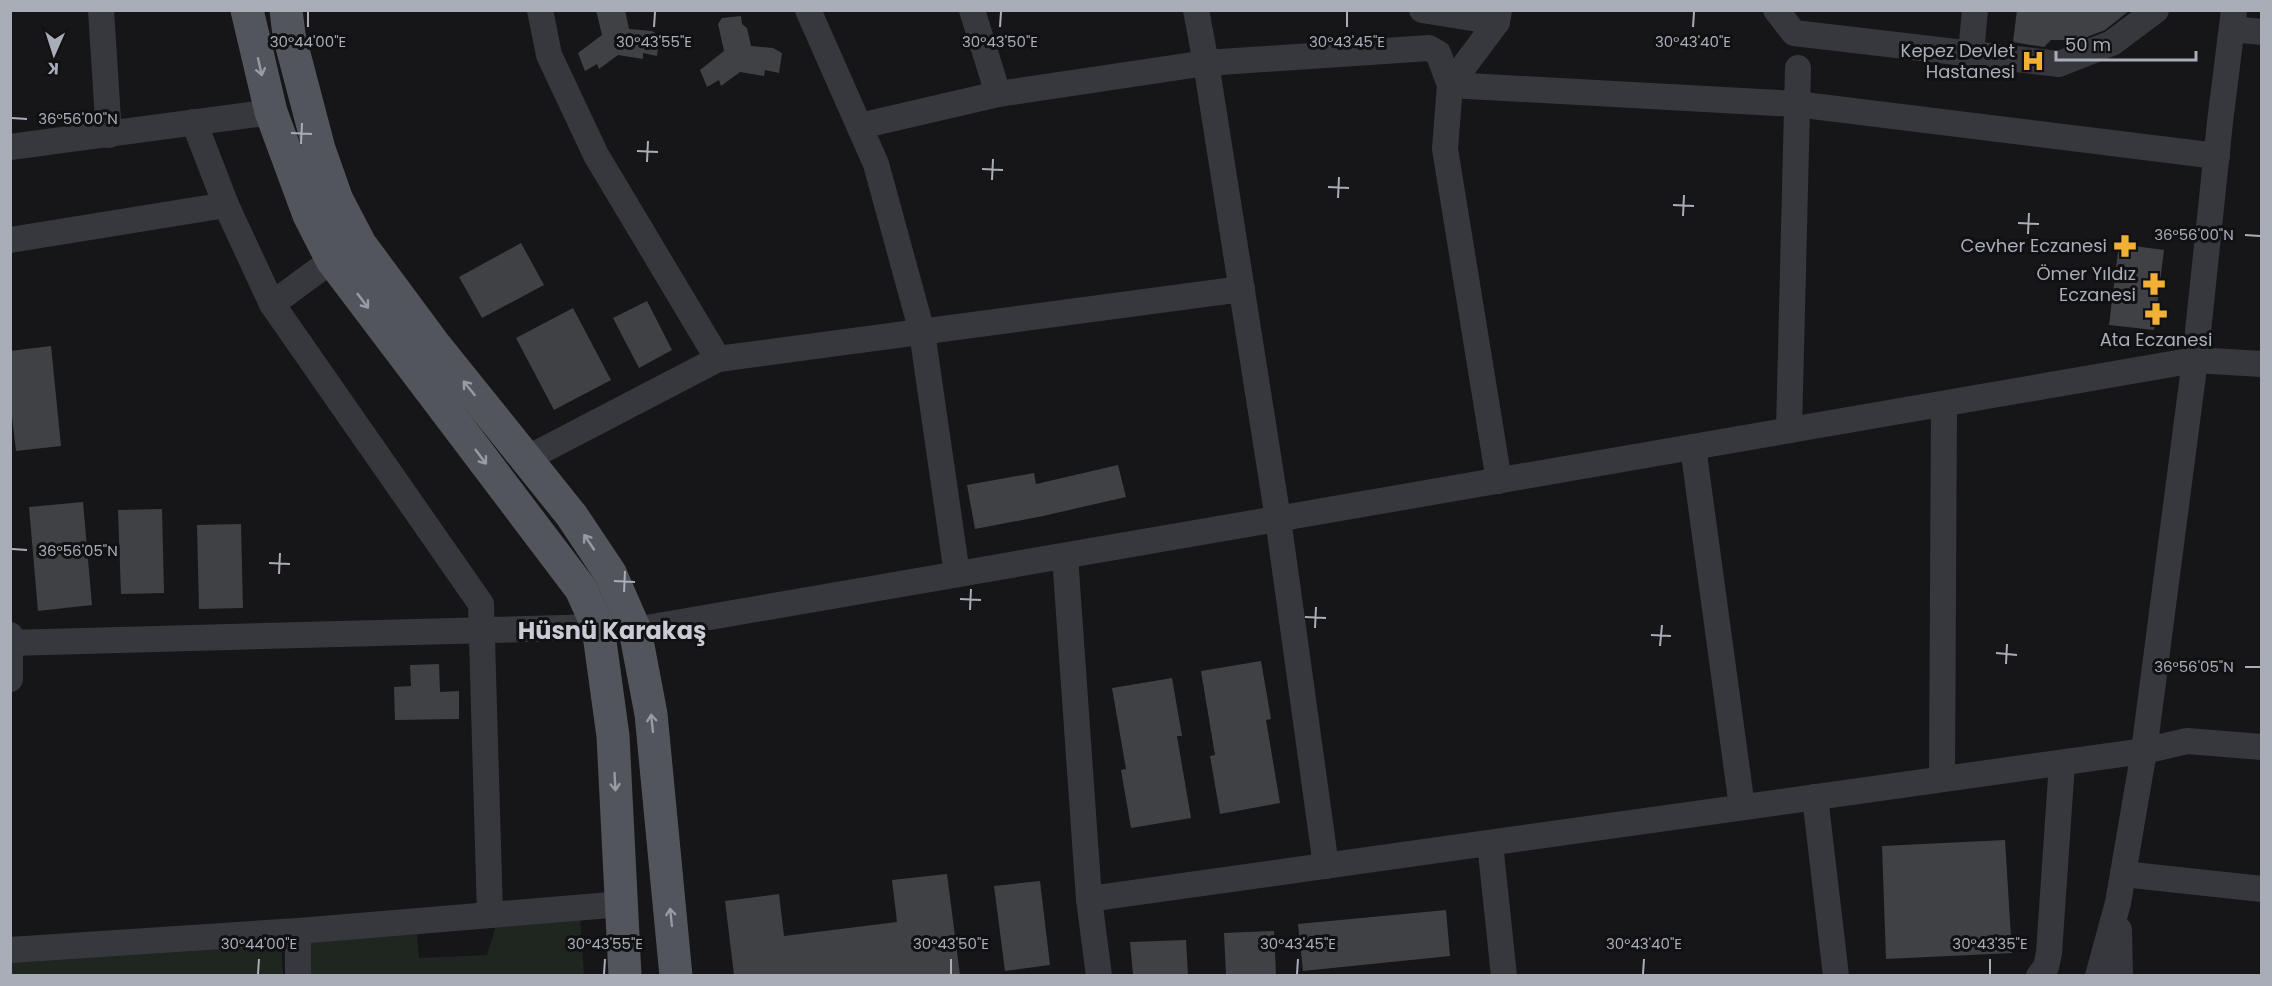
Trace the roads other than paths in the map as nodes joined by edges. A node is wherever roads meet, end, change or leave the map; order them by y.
1 (101, 10) edge
2 (247, 10) edge
3 (286, 10) edge
4 (540, 10) edge
5 (808, 10) edge
6 (972, 10) edge
7 (1196, 10) edge
8 (1422, 10) edge
9 (1776, 10) edge
10 (1975, 10) edge
11 (2156, 10) edge
12 (1498, 16) edge
13 (2233, 20) edge
14 (2262, 32) edge
15 (1971, 52) junction
16 (1206, 63) junction
17 (1798, 68) dead end
18 (1450, 85) junction
19 (998, 94) junction
20 (1796, 104) junction
21 (271, 112) junction
22 (194, 123) junction
23 (860, 126) junction
24 (109, 135) junction
25 (10, 147) edge
26 (2217, 156) junction
27 (226, 205) junction
28 (10, 240) edge
29 (332, 260) junction
30 (1242, 289) junction
31 (272, 304) junction
32 (922, 332) junction
33 (718, 359) junction
34 (2195, 360) junction
35 (2262, 364) edge
36 (1944, 404) junction
37 (1789, 430) junction
38 (1693, 447) junction
39 (526, 459) junction
40 (1499, 481) junction
41 (1278, 519) junction
42 (1065, 556) junction
43 (957, 574) junction
44 (598, 627) junction
45 (635, 630) junction
46 (482, 631) junction
47 (11, 641) edge
48 (10, 679) edge
49 (2262, 747) edge
50 (2144, 751) junction
51 (2062, 763) junction
52 (1942, 779) junction
53 (1815, 797) junction
54 (1743, 807) junction
55 (1490, 843) junction
56 (1326, 866) junction
57 (2123, 874) junction
58 (2262, 889) edge
59 (1089, 899) junction
60 (2118, 903) junction
61 (622, 904) junction
62 (490, 915) junction
63 (298, 931) junction
64 (10, 950) edge
65 (622, 967) edge
66 (298, 975) edge
67 (676, 975) edge
68 (1099, 975) edge
69 (1504, 975) edge
70 (1836, 975) edge
71 (2040, 975) edge
72 (2098, 975) edge
73 (2120, 975) edge

1 - 24 street
2 -> 21 main road
39 -> 3 main road
4 - 33 street
5 - 23 street
6 - 19 street
7 - 16 street
8 - 12 street
9 - 15 street
10 - 15 street
11 - 15 street
12 - 18 street
13 - 14 street
13 - 26 street
16 - 18 street
16 - 19 street
16 - 30 street
17 - 20 street
18 - 20 street
18 - 40 street
19 - 23 street
20 - 26 street
20 - 37 street
21 - 22 street
21 - 29 main road
22 - 24 street
22 - 27 street
23 - 32 street
24 - 25 street
26 - 34 street
27 - 28 street
27 - 31 street
29 - 31 street
29 -> 44 main road
30 - 32 street
30 - 41 street
31 - 46 street
32 - 33 street
32 - 43 street
33 - 39 street
34 - 35 street
34 - 36 street
34 - 50 street
36 - 37 street
36 - 52 street
37 - 38 street
38 - 40 street
38 - 54 street
45 -> 39 main road
40 - 41 street
41 - 42 street
41 - 56 street
42 - 43 street
42 - 59 street
43 - 45 street
44 - 46 street
44 -> 61 main road
67 -> 45 main road
46 - 47 street
46 - 62 street
47 - 48 street
49 - 50 street
50 - 51 street
50 - 57 street
51 - 52 street
51 - 71 street
52 - 53 street
53 - 54 street
53 - 70 street
54 - 55 street
55 - 56 street
55 - 69 street
56 - 59 street
57 - 58 street
57 - 60 street
59 - 68 street
60 - 72 street
60 - 73 street
61 - 62 street
61 - 65 main road
62 - 63 street
63 - 64 street
63 - 66 street

